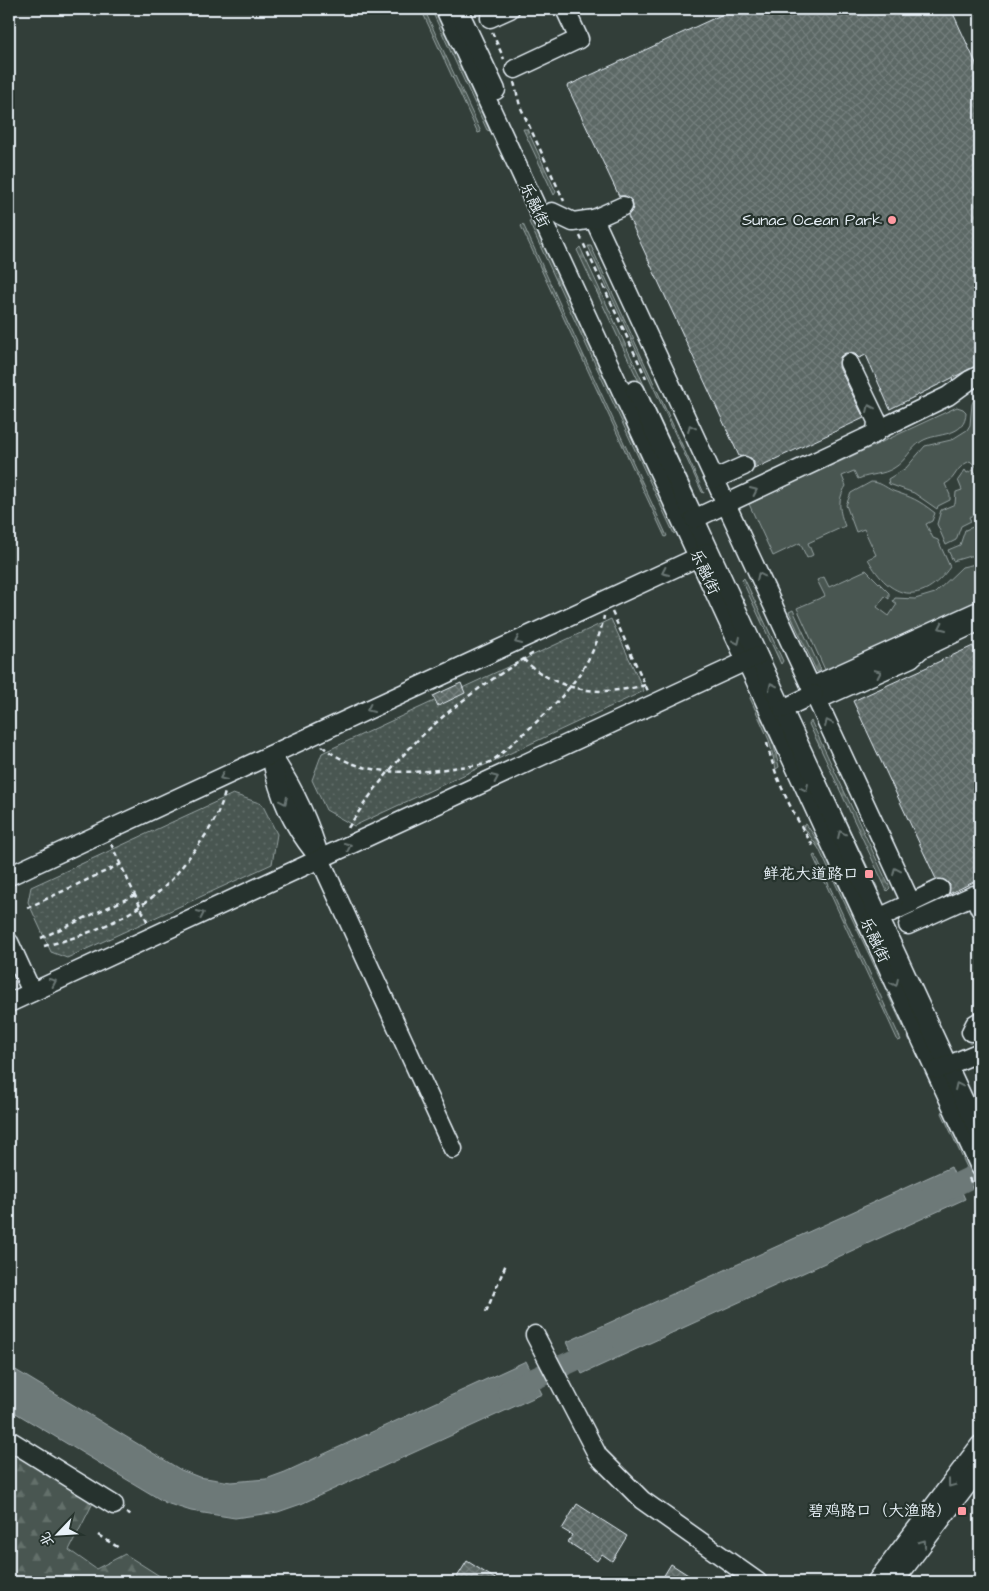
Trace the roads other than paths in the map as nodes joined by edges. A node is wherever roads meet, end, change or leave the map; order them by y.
1 (445, 9) edge
2 (458, 9) edge
3 (510, 9) edge
4 (565, 9) edge
5 (490, 18) dead end
6 (514, 70) dead end
7 (623, 206) dead end
8 (552, 212) junction
9 (594, 219) junction
10 (849, 363) dead end
11 (980, 375) edge
12 (878, 430) junction
13 (744, 466) dead end
14 (715, 479) junction
15 (726, 504) junction
16 (694, 520) junction
17 (704, 554) junction
18 (752, 658) junction
19 (814, 694) junction
20 (783, 709) junction
21 (271, 754) junction
22 (320, 859) junction
23 (9, 876) edge
24 (940, 889) dead end
25 (911, 903) junction
26 (980, 908) edge
27 (874, 921) junction
28 (908, 925) dead end
29 (9, 942) edge
30 (32, 992) junction
31 (9, 1003) edge
32 (980, 1052) edge
33 (942, 1069) junction
34 (975, 1134) edge
35 (453, 1149) dead end
36 (980, 1167) edge
37 (535, 1335) dead end
38 (9, 1440) edge
39 (980, 1445) edge
40 (980, 1468) edge
41 (114, 1505) dead end
42 (758, 1582) edge
43 (876, 1582) edge
44 (894, 1582) edge

1 - 17 street, 乐融街
2 - 8 street, 乐融街
3 - 5 street
4 - 6 street
7 - 9 street
8 - 9 street
8 - 16 street, 乐融街
14 -> 9 street
12 -> 10 street
11 - 12 street
15 -> 12 street
13 - 14 street
14 - 15 street
15 - 16 street
19 -> 15 street
16 - 17 street, 乐融街
17 - 18 street, 乐融街
17 -> 21 street
20 -> 18 street, 乐融街
22 -> 18 street
18 -> 27 street, 乐融街
19 -> 19 street
19 - 20 street
25 -> 19 street
27 -> 20 street, 乐融街
21 - 22 street
21 -> 23 street
30 -> 22 street
22 - 35 street
24 - 25 street
25 - 27 street
26 - 28 street
27 - 33 street, 乐融街
29 - 30 street
30 - 31 street
32 - 33 street
33 - 34 street, 乐融街
34 - 36 street, 乐融街
37 - 42 street
38 - 41 street
39 -> 43 street
44 -> 40 street

